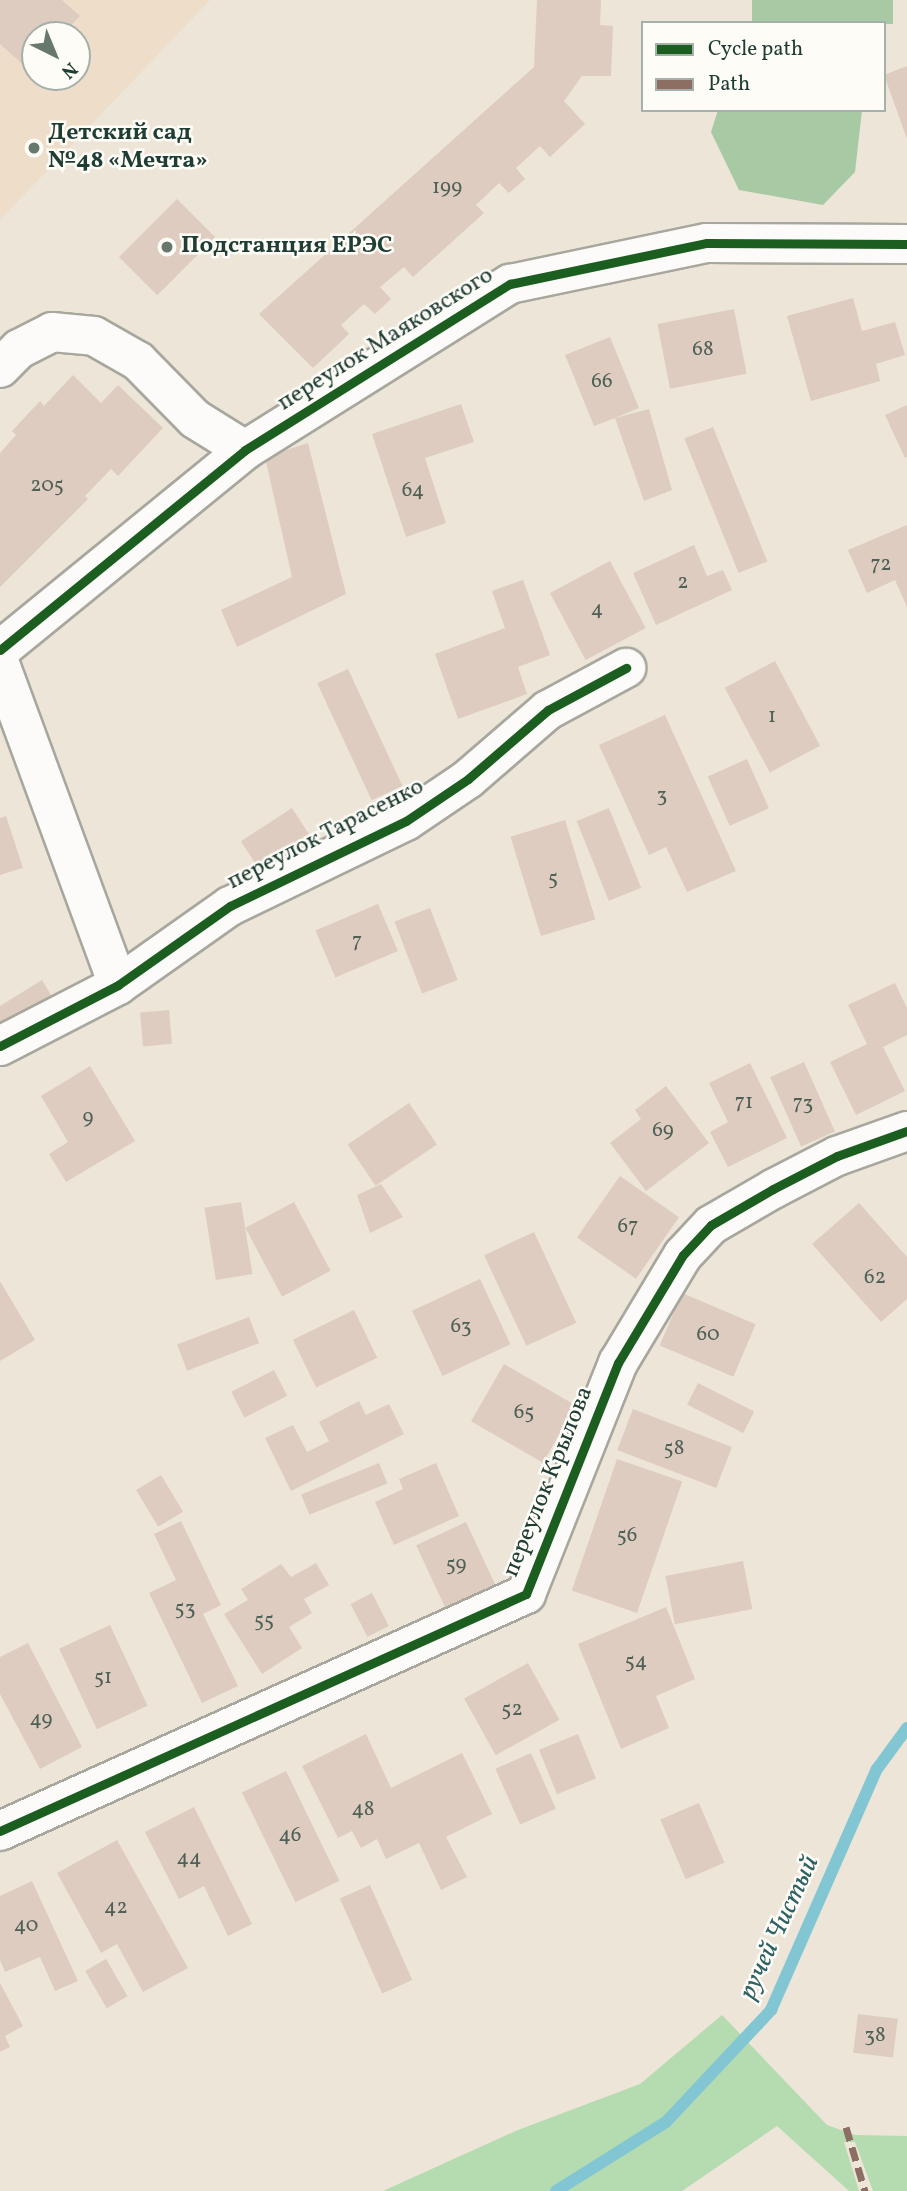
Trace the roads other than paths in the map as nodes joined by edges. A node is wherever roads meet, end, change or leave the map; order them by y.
1 (907, 244) edge
2 (0, 368) edge
3 (245, 450) junction
4 (0, 650) edge
5 (0, 664) edge
6 (626, 668) dead end
7 (118, 985) junction
8 (0, 1046) edge
9 (907, 1131) edge
10 (0, 1831) edge

1 - 3 street, переулок Маяковского
2 - 3 street
3 - 4 street, переулок Маяковского
5 - 7 street
6 - 7 street, переулок Тарасенко
7 - 8 street, переулок Тарасенко
9 - 10 street, переулок Крылова

